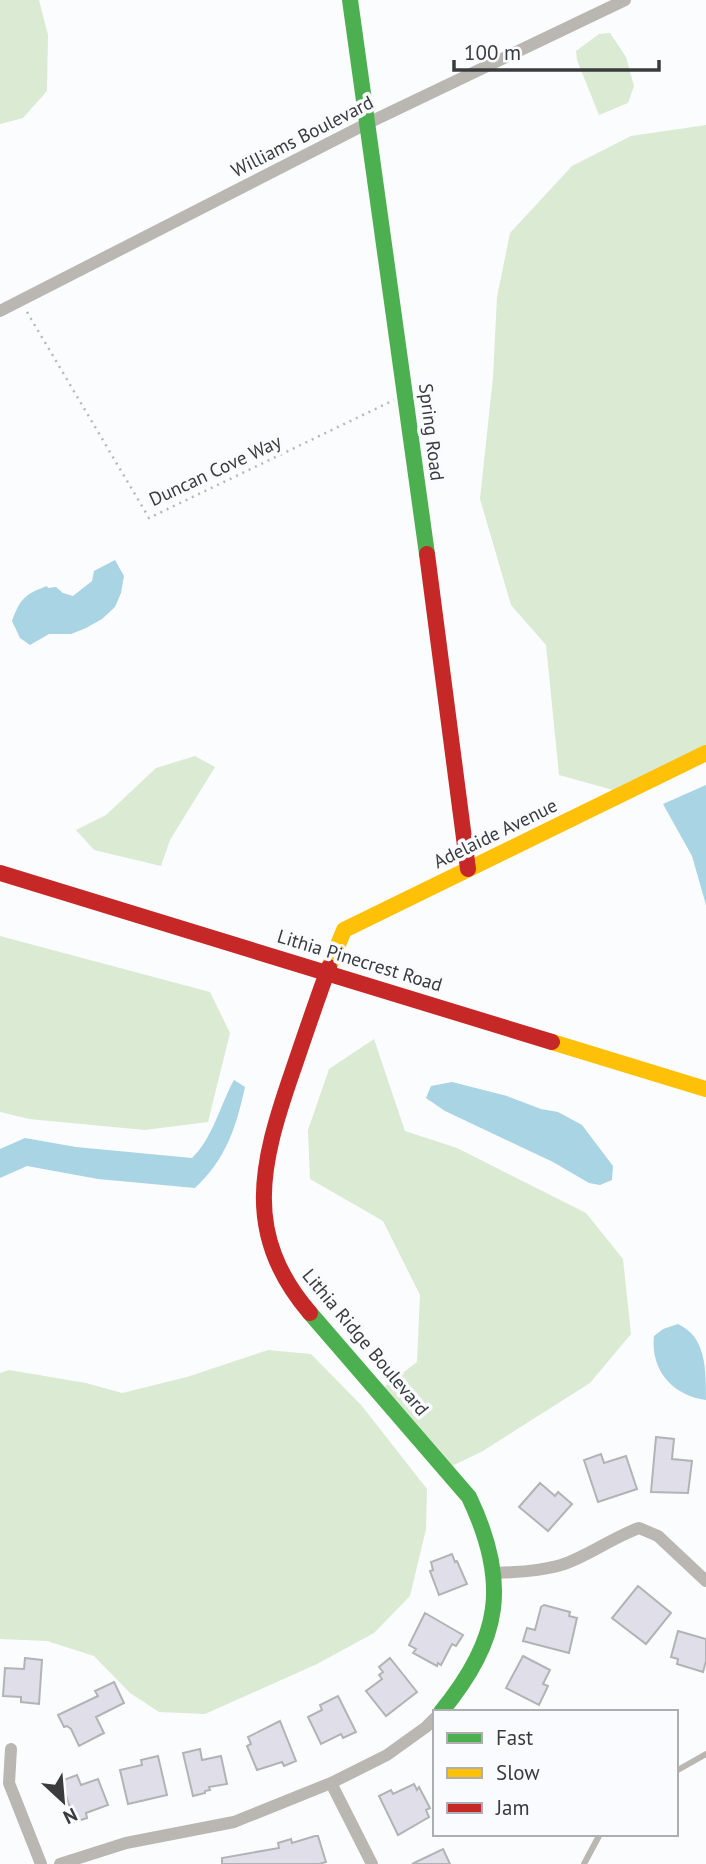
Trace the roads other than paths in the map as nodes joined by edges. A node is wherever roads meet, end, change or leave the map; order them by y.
1 (350, 0) edge
2 (625, 0) edge
3 (366, 124) junction
4 (0, 311) edge
5 (706, 753) edge
6 (468, 869) junction
7 (0, 873) edge
8 (327, 972) junction
9 (706, 1089) edge
10 (496, 1573) junction
11 (706, 1581) edge
12 (442, 1710) edge
13 (433, 1720) edge
14 (11, 1749) dead end
15 (706, 1754) edge
16 (678, 1770) edge
17 (331, 1783) junction
18 (599, 1836) edge
19 (41, 1864) edge
20 (60, 1864) edge
21 (372, 1864) edge
22 (584, 1864) edge

1 - 3 street, Spring Road
2 - 3 street, Williams Boulevard
3 - 4 street, Williams Boulevard
3 - 6 street, Spring Road
5 - 6 street, Adelaide Avenue
6 - 8 street, Adelaide Avenue
7 - 8 street, Lithia Pinecrest Road
8 - 9 street, Lithia Pinecrest Road
8 - 10 street, Lithia Ridge Boulevard
10 - 11 street
10 - 12 street, Lithia Ridge Boulevard
13 - 17 street
14 - 19 street
15 - 16 lane
17 - 20 street
17 - 21 street
18 - 22 lane

